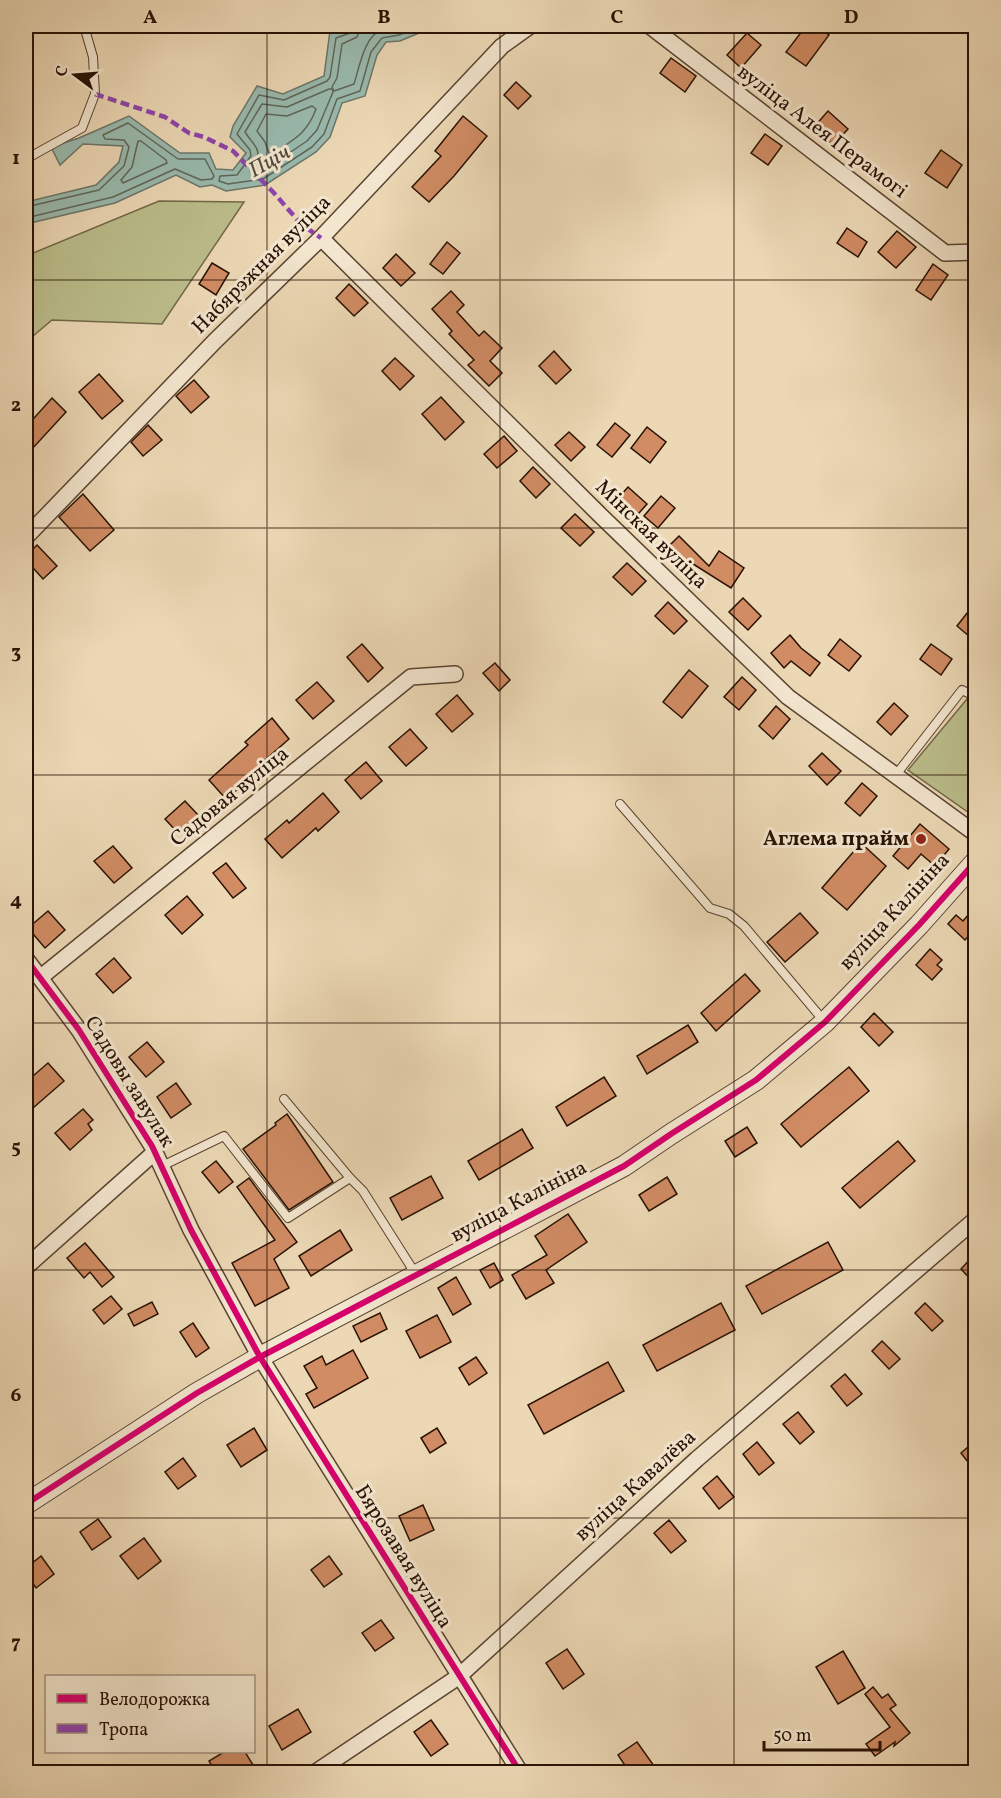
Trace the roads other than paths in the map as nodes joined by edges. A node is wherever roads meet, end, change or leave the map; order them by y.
1 (84, 26) edge
2 (530, 26) edge
3 (650, 26) edge
4 (26, 159) edge
5 (321, 238) junction
6 (975, 252) edge
7 (26, 537) edge
8 (455, 674) dead end
9 (975, 697) edge
10 (895, 776) junction
11 (620, 804) dead end
12 (975, 834) edge
13 (975, 861) edge
14 (26, 959) edge
15 (41, 977) junction
16 (825, 1022) junction
17 (284, 1099) dead end
18 (158, 1159) junction
19 (350, 1178) junction
20 (975, 1219) edge
21 (26, 1267) edge
22 (416, 1274) junction
23 (260, 1357) junction
24 (26, 1504) edge
25 (458, 1677) junction
26 (316, 1773) edge
27 (520, 1773) edge

1 - 4 lane
2 - 5 street, Набярэжная вуліца
3 - 6 street, вуліца Алея Перамогі
5 - 7 street, Набярэжная вуліца
5 - 10 street, Мінская вуліца
8 - 15 street, Садовая вуліца
9 - 10 lane
10 - 12 street, Мінская вуліца
11 - 16 lane
13 - 16 street, вуліца Калініна
14 - 15 street, Садовы завулак
15 - 18 street, Садовы завулак
16 - 22 street, вуліца Калініна
17 - 19 lane
18 - 19 lane
18 - 21 street
18 - 23 street, Садовы завулак
19 - 22 lane
20 - 25 street, вуліца Кавалёва
22 - 23 street, вуліца Калініна
23 - 24 street, вуліца Калініна
23 - 25 street, Бярозавая вуліца
25 - 26 street, вуліца Кавалёва
25 - 27 street, Бярозавая вуліца

